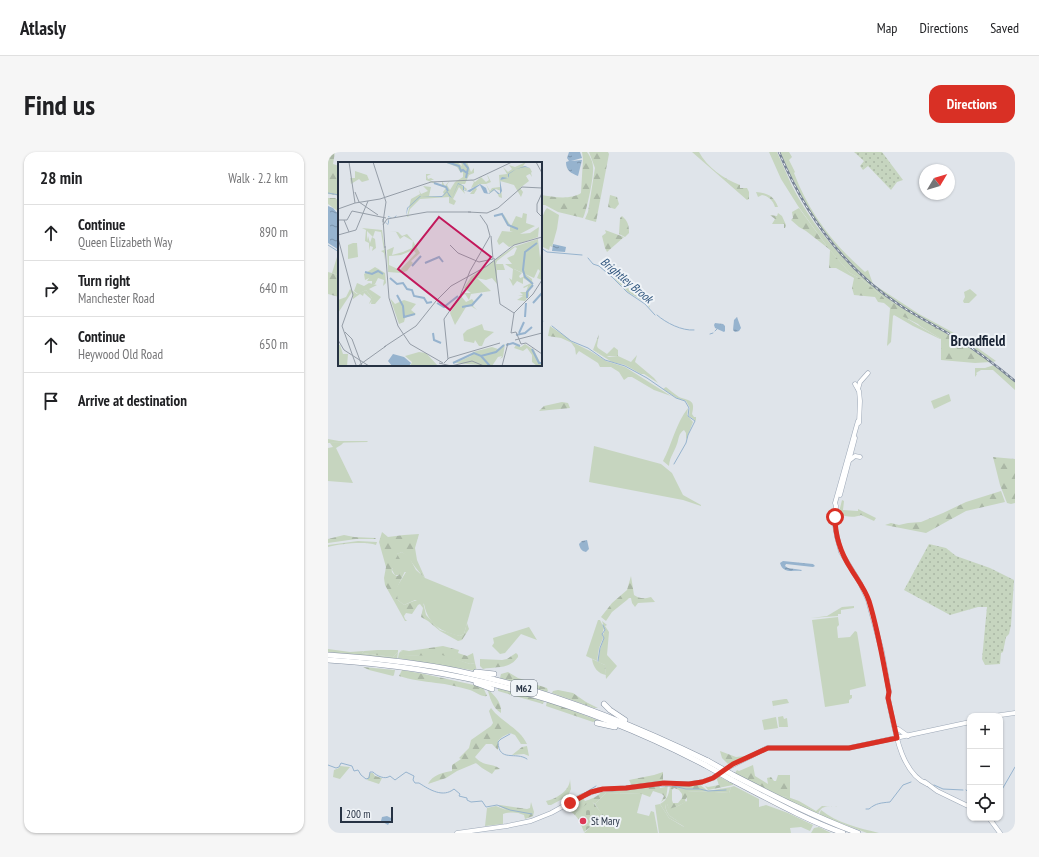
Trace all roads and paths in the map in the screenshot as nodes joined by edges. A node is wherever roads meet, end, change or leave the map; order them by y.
1 (868, 373) dead end
2 (854, 384) dead end
3 (859, 391) junction
4 (858, 421) junction
5 (853, 448) junction
6 (854, 453) dead end
7 (860, 457) dead end
8 (849, 461) junction
9 (836, 506) junction
10 (328, 655) edge
11 (328, 660) edge
12 (457, 671) junction
13 (494, 674) dead end
14 (463, 677) junction
15 (492, 689) dead end
16 (889, 692) junction
17 (604, 704) dead end
18 (1015, 713) edge
19 (1003, 715) edge
20 (597, 723) dead end
21 (967, 723) edge
22 (898, 729) junction
23 (908, 736) junction
24 (660, 738) junction
25 (898, 738) junction
26 (887, 741) junction
27 (672, 748) junction
28 (900, 748) junction
29 (706, 763) junction
30 (731, 777) junction
31 (927, 784) junction
32 (967, 806) edge
33 (992, 821) edge
34 (457, 833) edge
35 (843, 833) edge
36 (858, 833) edge
37 (999, 833) edge

1 - 3 main road
2 - 3 main road
3 - 4 main road
4 - 5 main road
4 - 9 main road
5 - 6 main road
5 - 8 main road
7 - 8 main road
8 - 9 main road
9 - 16 main road
10 - 12 highway, M62
11 - 14 highway, M62
12 - 13 highway, M62
12 - 24 highway, M62
14 - 15 highway, M62
14 - 27 highway, M62
16 - 22 main road
16 - 25 main road
17 - 24 highway, M62
18 - 19 main road
20 - 27 highway, M62
21 - 23 main road
22 - 23 main road
22 - 25 main road
23 - 25 main road
24 - 29 highway, M62
25 - 26 main road
25 - 28 main road
25 - 31 main road
26 - 28 main road
26 - 34 main road
27 - 29 highway, M62
28 - 31 main road
29 - 30 highway, M62, bridge
30 - 35 highway, M62
30 - 36 highway, M62
31 - 32 main road
33 - 37 main road

